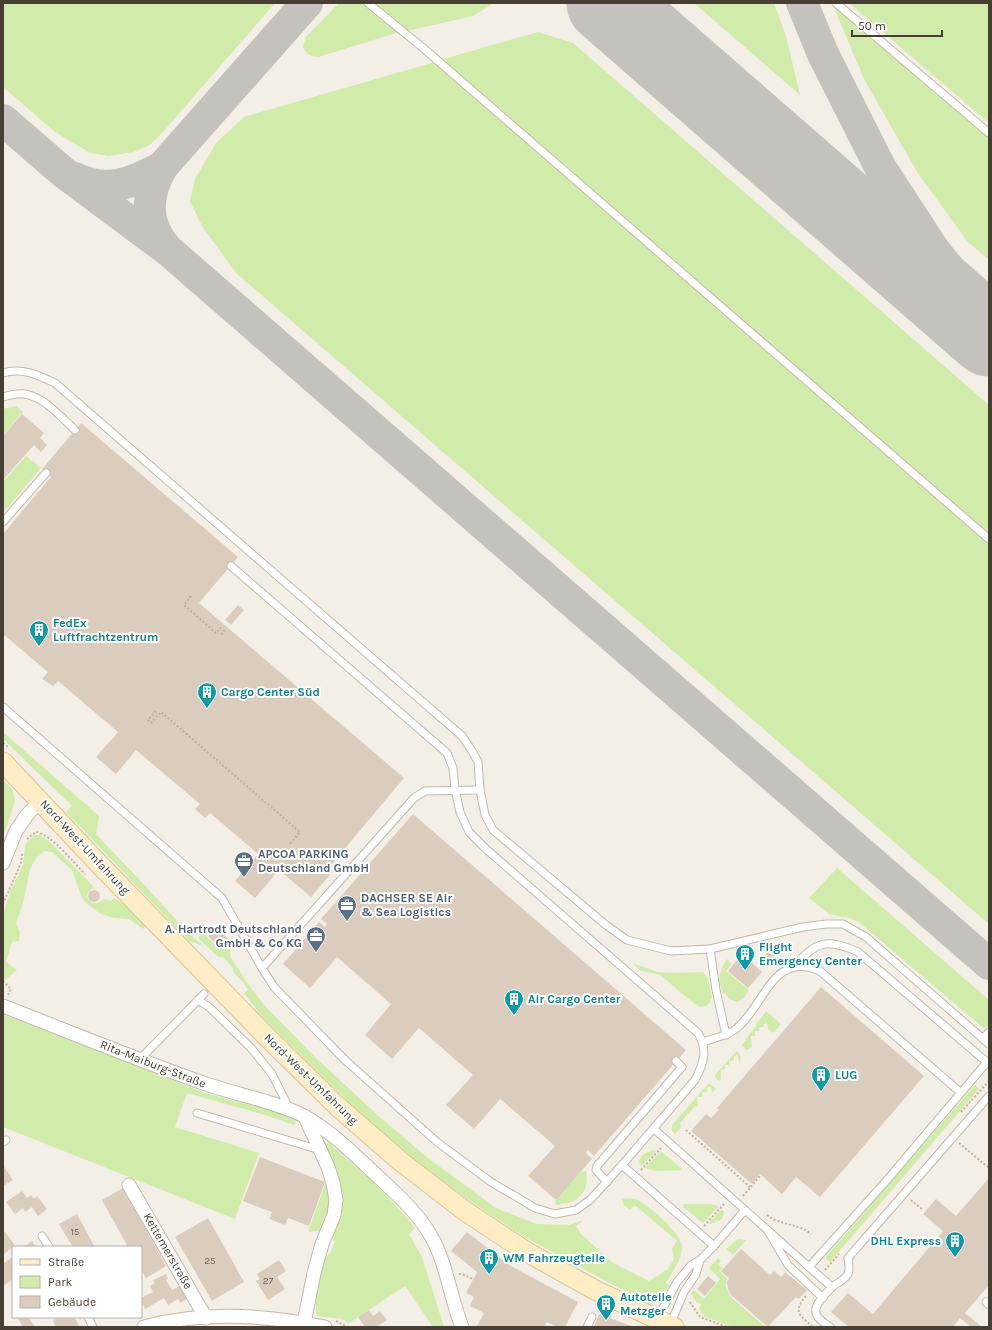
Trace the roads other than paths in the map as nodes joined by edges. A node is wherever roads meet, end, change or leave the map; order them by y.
1 (368, 3) edge
2 (836, 3) edge
3 (989, 133) edge
4 (3, 373) edge
5 (3, 397) edge
6 (75, 430) dead end
7 (46, 473) dead end
8 (3, 522) edge
9 (989, 539) edge
10 (231, 566) dead end
11 (3, 707) edge
12 (3, 762) edge
13 (455, 790) junction
14 (480, 790) junction
15 (41, 800) junction
16 (4, 858) edge
17 (710, 949) junction
18 (794, 967) junction
19 (262, 968) junction
20 (204, 994) dead end
21 (198, 1000) junction
22 (5, 1001) edge
23 (989, 1032) edge
24 (726, 1035) junction
25 (986, 1041) edge
26 (703, 1042) junction
27 (140, 1059) junction
28 (676, 1061) dead end
29 (988, 1063) edge
30 (960, 1092) junction
31 (989, 1096) edge
32 (290, 1110) junction
33 (197, 1113) dead end
34 (305, 1117) junction
35 (654, 1129) junction
36 (320, 1150) junction
37 (622, 1165) junction
38 (607, 1182) junction
39 (129, 1185) dead end
40 (745, 1210) junction
41 (768, 1230) junction
42 (42, 1236) dead end
43 (48, 1246) edge
44 (714, 1246) junction
45 (700, 1260) junction
46 (809, 1267) junction
47 (832, 1287) junction
48 (823, 1298) junction
49 (592, 1317) dead end
50 (89, 1318) edge
51 (206, 1318) junction
52 (304, 1323) junction
53 (667, 1324) edge
54 (94, 1327) edge
55 (144, 1327) edge
56 (325, 1327) edge
57 (462, 1327) edge
58 (587, 1327) edge
59 (830, 1327) edge

1 - 9 lane
2 - 3 lane
4 - 14 lane
5 - 6 lane
7 - 8 lane
10 - 13 lane
11 - 19 lane
12 - 15 main road, Nord-West-Umfahrung
13 - 14 lane
13 - 19 lane
13 - 26 lane
14 - 17 lane
15 - 16 street
15 - 53 main road, Nord-West-Umfahrung
17 - 24 lane
17 - 25 lane
18 - 24 lane
18 - 29 lane
18 - 30 lane
19 - 38 lane
20 - 21 lane
21 - 27 lane
21 - 32 lane
22 - 27 street, Rita-Maiburg-Straße
23 - 25 lane
24 - 26 lane
26 - 35 lane
27 - 32 street, Rita-Maiburg-Straße
28 - 38 lane
29 - 30 lane
30 - 46 lane
31 - 47 lane
32 - 34 street, Rita-Maiburg-Straße
33 - 36 lane
34 - 36 street
34 - 57 street, Rita-Maiburg-Straße
35 - 37 lane
35 - 40 lane
36 - 52 street
37 - 38 lane
37 - 44 lane
39 - 51 street, Kettemerstraße
40 - 41 lane
40 - 44 lane
41 - 46 lane
41 - 48 lane
42 - 43 lane
44 - 45 lane
45 - 53 lane
45 - 53 lane
46 - 47 lane
47 - 48 lane
48 - 59 lane
49 - 58 lane
50 - 54 lane
51 - 52 street
51 - 55 street
52 - 56 street

